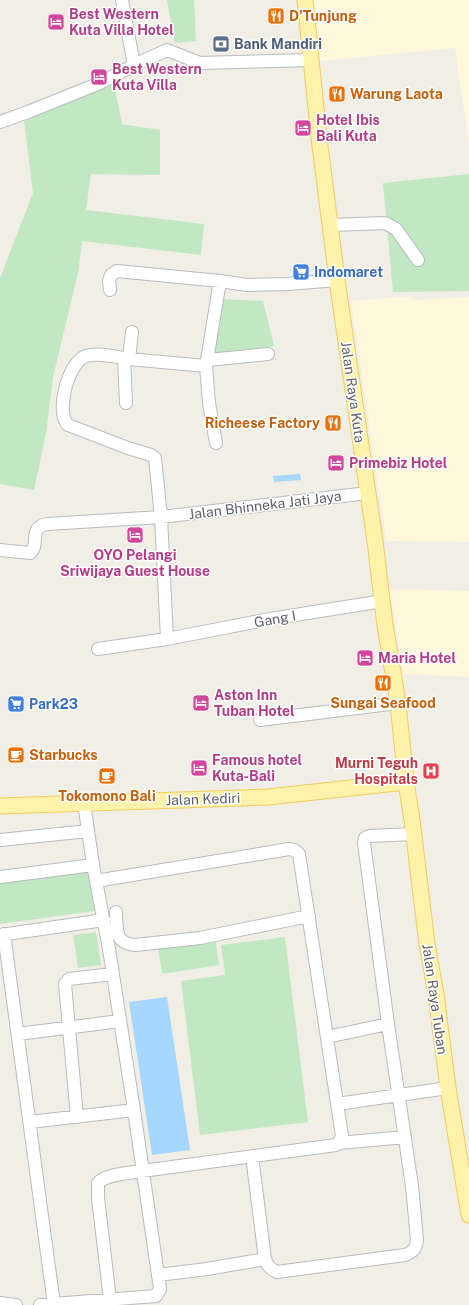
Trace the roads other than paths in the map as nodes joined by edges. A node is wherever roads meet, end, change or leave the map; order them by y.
1 (122, 0) edge
2 (305, 0) edge
3 (312, 60) junction
4 (134, 65) junction
5 (0, 122) edge
6 (331, 225) junction
7 (418, 260) dead end
8 (337, 280) junction
9 (220, 281) junction
10 (110, 290) dead end
11 (132, 332) dead end
12 (268, 354) dead end
13 (126, 359) junction
14 (207, 363) junction
15 (126, 403) dead end
16 (216, 443) dead end
17 (368, 493) junction
18 (161, 517) junction
19 (0, 550) edge
20 (383, 601) junction
21 (167, 639) junction
22 (98, 649) dead end
23 (398, 704) junction
24 (260, 720) dead end
25 (406, 782) junction
26 (84, 803) junction
27 (0, 806) edge
28 (88, 831) junction
29 (414, 834) junction
30 (0, 840) edge
31 (93, 865) junction
32 (0, 877) edge
33 (96, 880) junction
34 (116, 912) dead end
35 (309, 916) junction
36 (104, 920) junction
37 (2, 935) edge
38 (113, 974) junction
39 (120, 1021) junction
40 (388, 1024) junction
41 (68, 1028) junction
42 (18, 1034) junction
43 (327, 1037) junction
44 (448, 1088) junction
45 (399, 1095) junction
46 (337, 1104) junction
47 (134, 1110) junction
48 (76, 1117) junction
49 (30, 1122) junction
50 (405, 1137) junction
51 (339, 1143) junction
52 (252, 1156) junction
53 (142, 1171) junction
54 (469, 1215) edge
55 (265, 1259) junction
56 (158, 1275) junction
57 (110, 1300) junction
58 (0, 1303) edge
59 (54, 1304) edge
60 (16, 1305) edge
61 (40, 1305) edge

1 - 4 street
2 - 3 main road, Jalan Raya Kuta
3 - 4 street
3 - 6 main road, Jalan Raya Kuta
4 - 5 street
6 - 7 street
6 - 8 main road, Jalan Raya Kuta
8 - 9 street
8 - 17 main road, Jalan Raya Kuta
9 - 10 street
9 - 14 street
11 - 13 street
12 - 14 street
13 - 14 street
13 - 15 street
13 - 18 street
14 - 16 street
17 - 18 street, Jalan Bhinneka Jati Jaya
17 - 20 main road, Jalan Raya Kuta
18 - 19 street, Jalan Bhinneka Jati Jaya
18 - 21 street
20 - 21 street, Gang I
20 - 23 main road, Jalan Raya Kuta
21 - 22 street, Gang I
23 - 24 street
23 - 25 main road, Jalan Raya Kuta
25 - 26 main road, Jalan Kediri
25 - 29 main road, Jalan Raya Tuban
26 - 27 main road, Jalan Kediri
26 - 28 street
28 - 30 street
28 - 31 street
29 - 40 street
29 - 44 main road, Jalan Raya Tuban
31 - 32 street
31 - 33 street
33 - 35 street
33 - 36 street
34 - 35 street
35 - 43 street
36 - 37 street
36 - 38 street
37 - 42 street
38 - 39 street
38 - 41 street
39 - 41 street
39 - 47 street
40 - 43 street
40 - 45 street
41 - 42 street
41 - 48 street
42 - 49 street
43 - 46 street
44 - 45 street
44 - 54 main road, Jalan Raya Tuban
45 - 46 street
45 - 50 street
46 - 51 street
47 - 48 street
47 - 53 street
48 - 49 street
49 - 59 street
50 - 51 street
50 - 55 street
51 - 52 street
52 - 53 street
52 - 55 street
53 - 56 street
53 - 57 street
55 - 56 street
56 - 57 street
57 - 59 street
58 - 60 street
59 - 61 street

